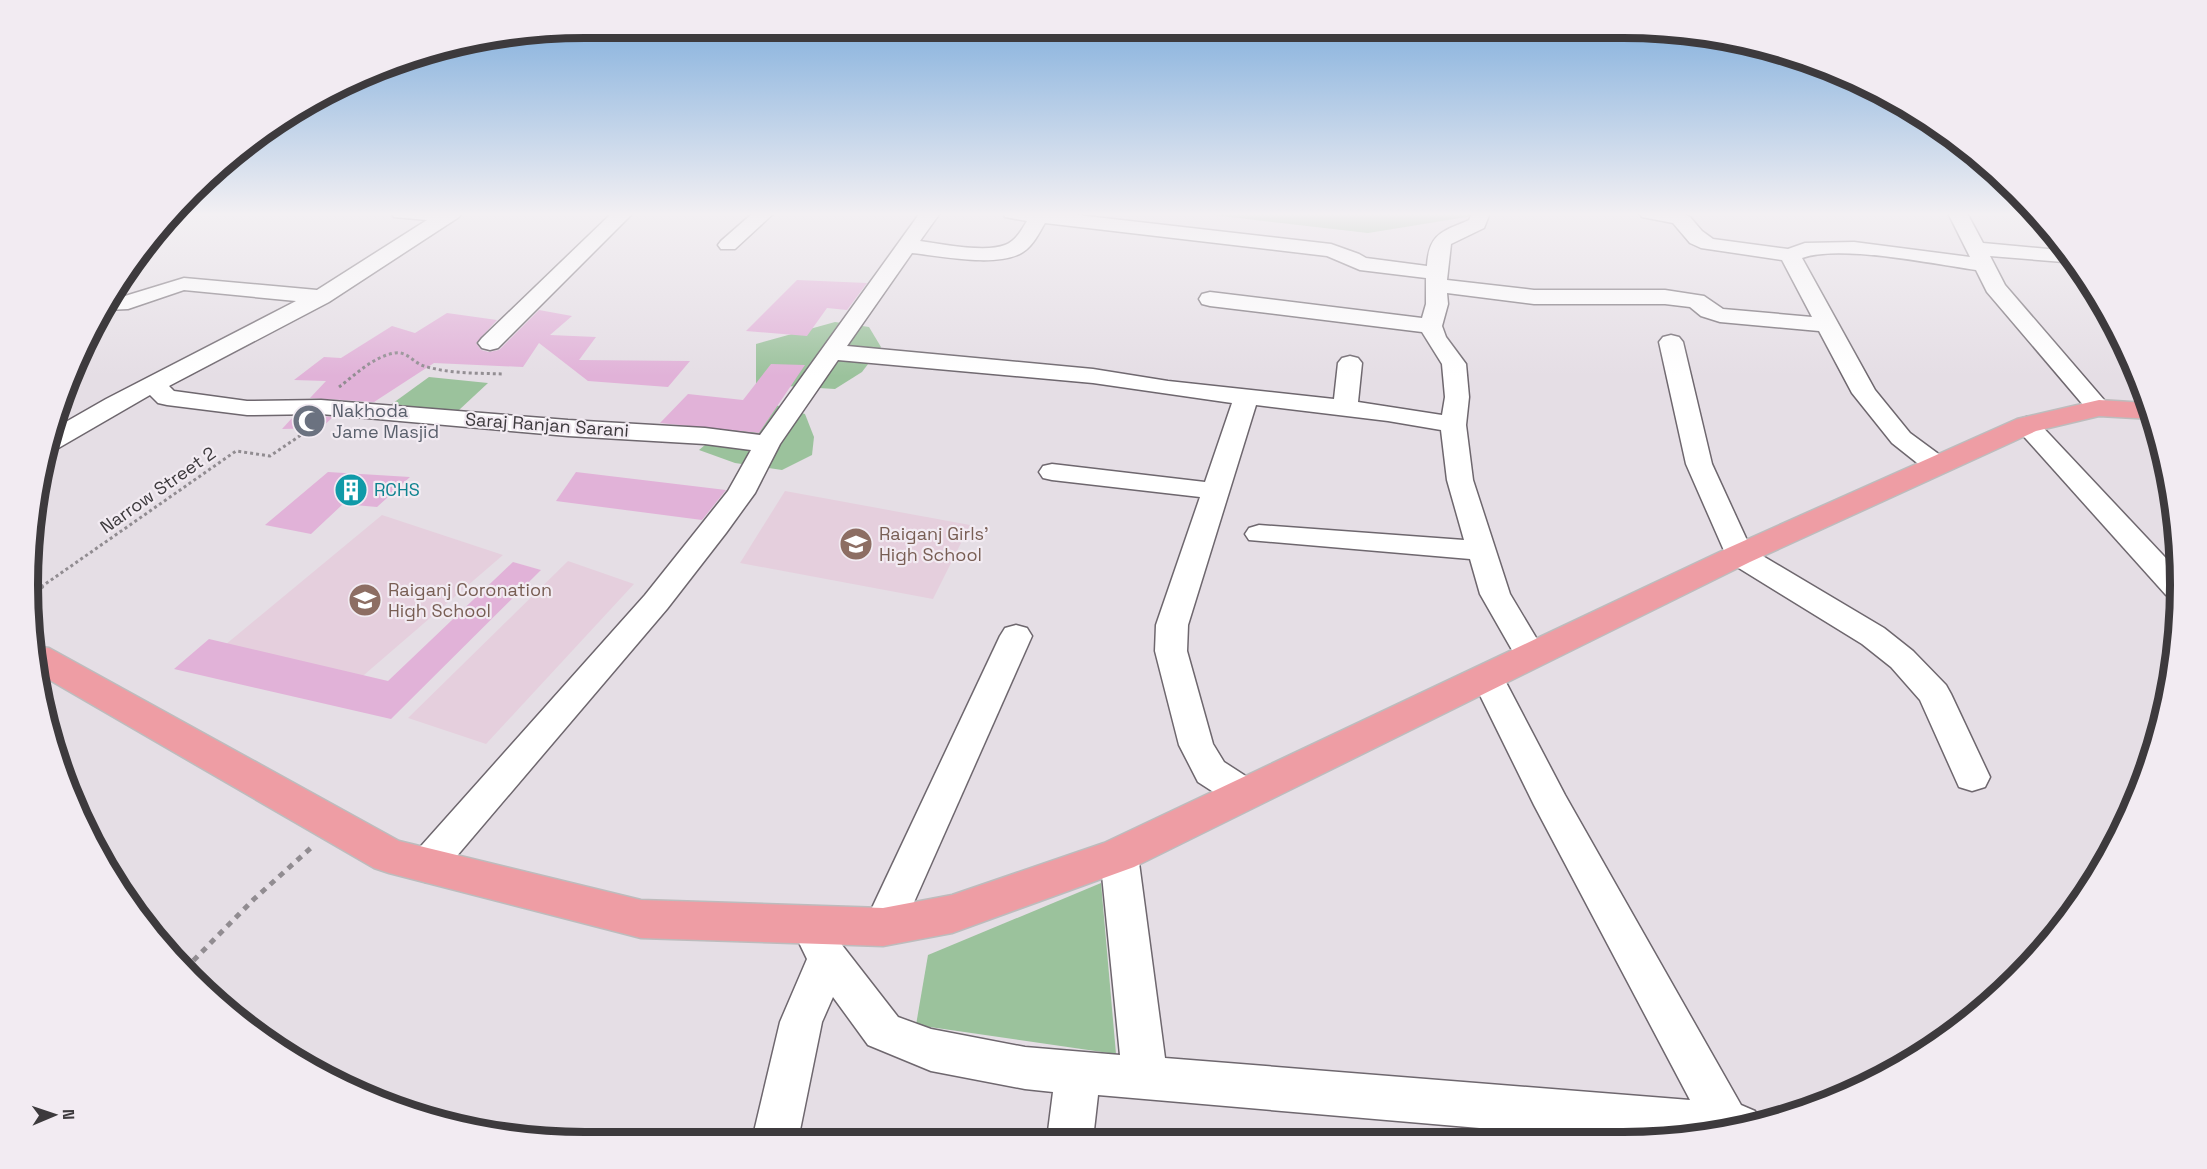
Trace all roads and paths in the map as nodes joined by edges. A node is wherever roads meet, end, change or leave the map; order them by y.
1 (366, 268) edge
2 (567, 268) edge
3 (892, 268) edge
4 (1378, 268) edge
5 (1437, 268) edge
6 (1797, 268) edge
7 (1985, 268) edge
8 (1436, 279) junction
9 (321, 297) junction
10 (1210, 299) dead end
11 (116, 304) edge
12 (1827, 325) junction
13 (1431, 326) junction
14 (1671, 342) dead end
15 (490, 343) dead end
16 (832, 352) junction
17 (1350, 363) dead end
18 (504, 374) dead end
19 (153, 384) junction
20 (1246, 397) junction
21 (322, 407) junction
22 (2099, 408) junction
23 (1345, 409) junction
24 (2140, 410) edge
25 (1453, 425) junction
26 (2026, 425) junction
27 (58, 437) edge
28 (767, 444) junction
29 (1935, 464) junction
30 (1052, 472) dead end
31 (1216, 491) junction
32 (1259, 534) dead end
33 (1483, 551) junction
34 (1739, 555) junction
35 (2170, 579) edge
36 (38, 589) edge
37 (1016, 636) dead end
38 (1531, 656) junction
39 (43, 661) edge
40 (1487, 677) junction
41 (1972, 777) dead end
42 (1245, 794) junction
43 (335, 826) junction
44 (1119, 855) junction
45 (426, 866) junction
46 (883, 927) junction
47 (820, 942) junction
48 (191, 963) edge
49 (1078, 1072) junction
50 (1145, 1078) junction
51 (1730, 1121) edge
52 (1707, 1125) edge
53 (778, 1132) edge
54 (1071, 1132) edge

1 - 9 street
2 - 15 street
3 - 16 street
4 - 8 street
5 - 8 street
6 - 12 street
7 - 22 street
8 - 12 street
8 - 13 street
9 - 11 street
9 - 19 street
10 - 13 street
12 - 29 street
13 - 25 street
14 - 34 street
16 - 20 street
16 - 28 street
17 - 23 street
18 - 21 path, Narrow Street 2
19 - 21 street, Saraj Ranjan Sarani
19 - 27 street
20 - 23 street
20 - 31 street
21 - 28 street, Saraj Ranjan Sarani
21 - 36 path, Narrow Street 2
22 - 24 main road
22 - 26 main road
23 - 25 street
25 - 33 street
26 - 29 main road
26 - 35 street
28 - 45 street
29 - 34 main road
30 - 31 street
31 - 42 street
32 - 33 street
33 - 38 street
34 - 38 main road
34 - 41 street
37 - 46 street
38 - 40 main road
39 - 43 main road
40 - 42 main road
40 - 51 street
42 - 44 main road
43 - 45 main road
43 - 48 path
44 - 46 main road
44 - 50 street
45 - 47 main road
46 - 47 main road
47 - 49 street
47 - 53 street
49 - 50 street
49 - 54 street
50 - 52 street

